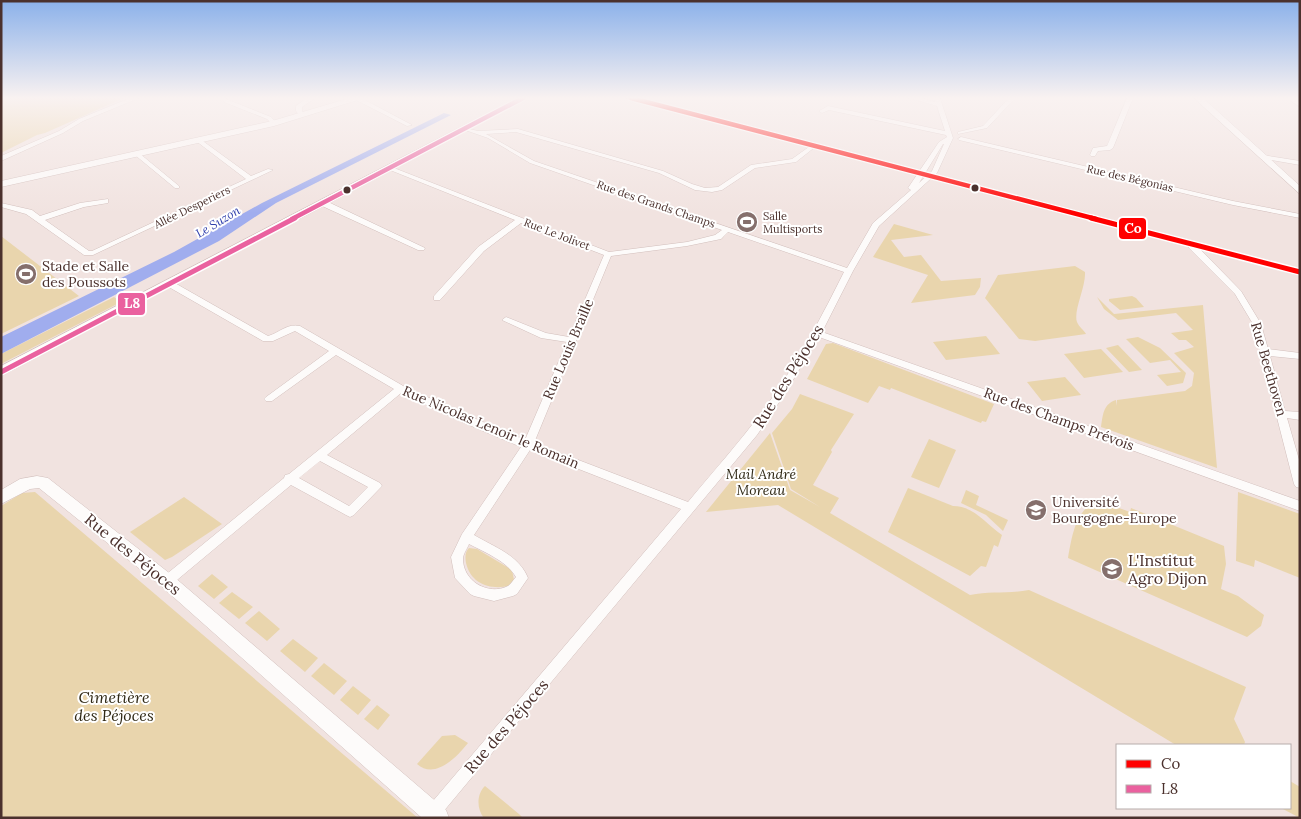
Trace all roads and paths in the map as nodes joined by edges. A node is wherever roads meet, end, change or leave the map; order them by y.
1 (49, 136) edge
2 (215, 136) edge
3 (453, 136) edge
4 (486, 136) edge
5 (537, 136) edge
6 (776, 136) edge
7 (792, 136) edge
8 (947, 136) edge
9 (948, 136) edge
10 (961, 136) edge
11 (1115, 136) edge
12 (1239, 136) edge
13 (198, 140) junction
14 (813, 146) junction
15 (137, 154) junction
16 (1093, 155) dead end
17 (1262, 157) junction
18 (1, 159) edge
19 (1300, 163) edge
20 (392, 169) junction
21 (270, 170) dead end
22 (927, 172) junction
23 (251, 179) junction
24 (1, 184) edge
25 (177, 187) dead end
26 (1300, 191) edge
27 (105, 201) dead end
28 (323, 203) junction
29 (1, 205) edge
30 (1300, 216) edge
31 (40, 219) junction
32 (520, 220) junction
33 (727, 229) junction
34 (1192, 246) junction
35 (421, 248) dead end
36 (608, 254) junction
37 (1300, 266) edge
38 (849, 271) junction
39 (1300, 272) edge
40 (170, 284) junction
41 (437, 298) dead end
42 (506, 320) dead end
43 (817, 333) junction
44 (572, 340) junction
45 (336, 350) junction
46 (1265, 352) junction
47 (1300, 356) edge
48 (1, 372) edge
49 (400, 388) junction
50 (269, 399) dead end
51 (1282, 414) junction
52 (1300, 416) edge
53 (528, 445) junction
54 (318, 455) junction
55 (289, 478) junction
56 (1300, 484) edge
57 (1, 498) edge
58 (1300, 506) edge
59 (689, 507) junction
60 (466, 537) junction
61 (167, 581) junction
62 (435, 815) edge

1 - 18 street
2 - 13 main road
3 - 20 main road
4 - 33 street, Rue des Grands Champs
5 - 14 street
6 - 14 main road
7 - 22 main road
8 - 22 street, Rue des Péjoces
9 - 22 street, Rue des Péjoces
10 - 30 street, Rue des Bégonias
11 - 16 street
12 - 17 main road
13 - 15 main road
13 - 23 street, Allée Desperiers
14 - 22 main road
15 - 24 main road
15 - 25 street
17 - 19 street
17 - 26 main road
20 - 28 main road
20 - 32 street, Rue Le Jolivet
21 - 23 street, Allée Desperiers
22 - 34 main road
22 - 37 main road
22 - 38 street, Rue des Péjoces
23 - 31 street, Allée Desperiers
27 - 31 street
28 - 35 street
28 - 40 main road
29 - 31 street
32 - 36 street, Rue Le Jolivet
32 - 41 street
33 - 36 street, Rue Le Jolivet
33 - 38 street, Rue des Grands Champs
34 - 39 main road
34 - 46 street, Rue Beethoven
36 - 44 street, Rue Louis Braille
38 - 43 street, Rue des Péjoces
40 - 45 street, Rue Nicolas Lenoir le Romain
40 - 48 main road
42 - 44 street
43 - 58 street, Rue des Champs Prévois
43 - 59 street, Rue des Péjoces
44 - 53 street, Rue Louis Braille
45 - 49 street, Rue Nicolas Lenoir le Romain
45 - 50 street
46 - 47 street
46 - 51 street, Rue Beethoven
49 - 53 street, Rue Nicolas Lenoir le Romain
49 - 54 street
51 - 52 street
51 - 56 street, Rue Beethoven
53 - 59 street, Rue Nicolas Lenoir le Romain
53 - 60 street, Rue Louis Braille
54 - 55 street
54 - 55 street
55 - 61 street
57 - 61 main road, Rue des Péjoces
59 - 62 street, Rue des Péjoces
60 - 60 street, Rue Louis Braille
61 - 62 main road, Rue des Péjoces

